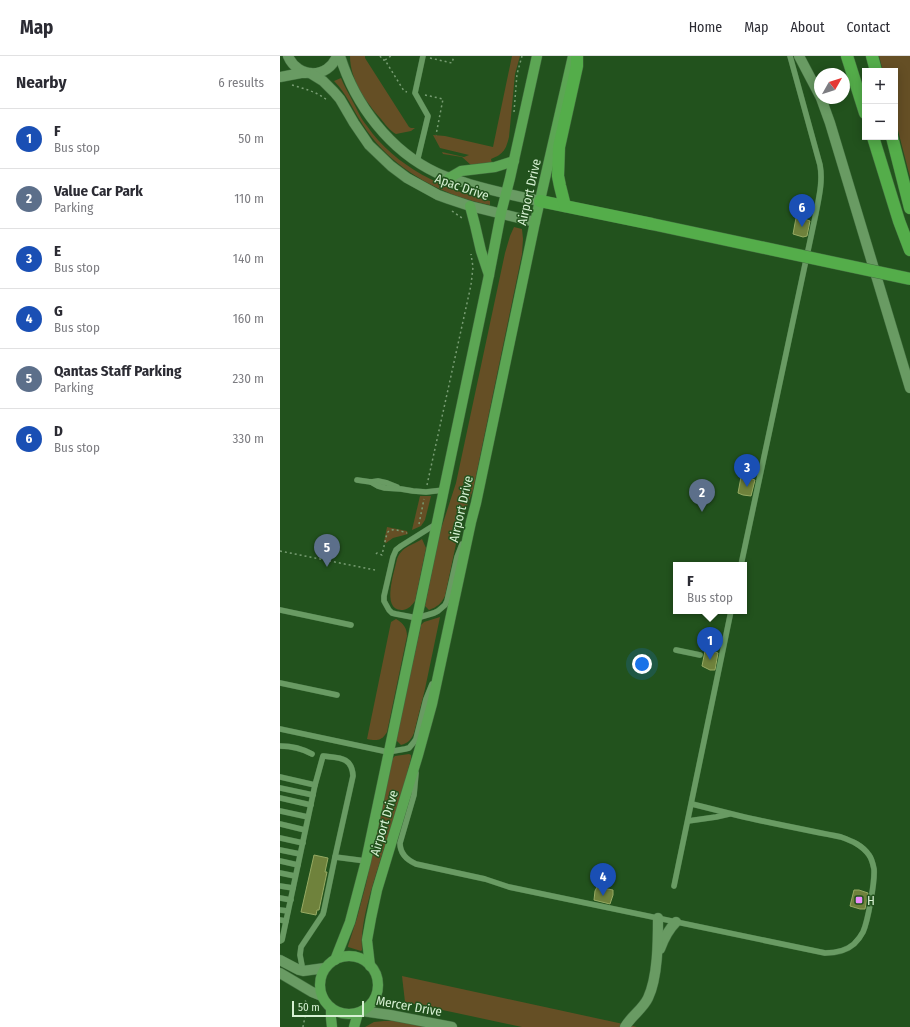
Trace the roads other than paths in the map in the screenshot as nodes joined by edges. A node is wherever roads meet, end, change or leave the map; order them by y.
1 (288, 56) edge
2 (338, 56) edge
3 (535, 56) edge
4 (573, 56) edge
5 (577, 56) edge
6 (790, 56) edge
7 (799, 56) edge
8 (847, 56) edge
9 (872, 56) edge
10 (426, 57) edge
11 (875, 68) edge
12 (309, 73) junction
13 (280, 77) edge
14 (814, 85) edge
15 (823, 104) edge
16 (862, 104) edge
17 (874, 140) edge
18 (893, 140) edge
19 (514, 161) junction
20 (417, 162) junction
21 (448, 178) junction
22 (506, 194) junction
23 (540, 201) junction
24 (909, 201) edge
25 (470, 206) junction
26 (566, 206) junction
27 (501, 213) junction
28 (535, 222) junction
29 (910, 250) edge
30 (489, 275) junction
31 (910, 279) edge
32 (910, 388) edge
33 (357, 480) dead end
34 (444, 490) junction
35 (471, 522) junction
36 (436, 524) junction
37 (742, 562) edge
38 (280, 610) edge
39 (731, 614) edge
40 (417, 618) junction
41 (351, 625) dead end
42 (676, 650) dead end
43 (700, 655) dead end
44 (441, 664) junction
45 (280, 683) edge
46 (337, 695) dead end
47 (280, 729) edge
48 (280, 746) edge
49 (388, 752) junction
50 (312, 754) dead end
51 (418, 755) junction
52 (280, 777) edge
53 (315, 785) junction
54 (280, 788) edge
55 (313, 795) junction
56 (280, 798) edge
57 (692, 804) junction
58 (311, 805) junction
59 (280, 811) edge
60 (730, 814) junction
61 (308, 817) junction
62 (688, 821) junction
63 (280, 824) edge
64 (305, 830) junction
65 (280, 838) edge
66 (303, 843) junction
67 (280, 850) edge
68 (300, 854) junction
69 (335, 857) junction
70 (366, 860) junction
71 (280, 861) edge
72 (298, 865) junction
73 (280, 873) edge
74 (296, 876) junction
75 (280, 886) edge
76 (674, 886) dead end
77 (293, 888) junction
78 (280, 898) edge
79 (290, 900) junction
80 (280, 910) edge
81 (288, 912) junction
82 (658, 918) junction
83 (283, 921) edge
84 (676, 922) junction
85 (282, 930) edge
86 (281, 940) edge
87 (656, 958) junction
88 (280, 960) edge
89 (335, 960) junction
90 (370, 966) junction
91 (326, 968) junction
92 (303, 971) junction
93 (280, 973) edge
94 (322, 996) junction
95 (331, 1008) junction
96 (360, 1012) junction
97 (332, 1027) edge
98 (354, 1027) edge
99 (452, 1027) edge
100 (625, 1027) edge

1 - 12 street, Apac Drive
2 - 12 street
2 - 20 street, Apac Drive
3 - 19 main road, Airport Drive
4 - 23 main road, Airport Drive
5 - 26 highway
6 - 37 lane
7 - 14 street
8 - 16 highway
9 - 11 highway
10 - 20 lane
12 - 13 street
12 - 25 street, Apac Drive
15 - 32 street
17 - 29 highway
18 - 24 highway
19 - 21 main road
19 - 22 main road, Airport Drive
20 - 21 street, Apac Drive
21 - 22 street, Apac Drive
22 - 23 street, Apac Drive
22 - 27 main road, Airport Drive
23 - 26 highway
23 - 28 main road, Airport Drive
25 - 27 street, Apac Drive
25 - 30 main road
26 - 31 highway, bridge
27 - 28 street, Apac Drive
27 - 30 main road, Airport Drive
28 - 35 main road, Airport Drive
30 - 34 main road, Airport Drive
33 - 34 lane
34 - 36 main road, Airport Drive
35 - 40 lane
35 - 44 main road, Airport Drive
36 - 40 main road, Airport Drive
36 - 40 lane
38 - 41 lane
39 - 57 lane
40 - 49 main road, Airport Drive
42 - 43 lane
44 - 49 lane
44 - 51 main road, Airport Drive
45 - 46 lane
47 - 49 lane
48 - 50 lane
49 - 70 main road, Airport Drive
51 - 82 lane
51 - 90 main road, Airport Drive
52 - 53 lane
53 - 55 lane
53 - 69 lane
54 - 55 lane
55 - 58 lane
56 - 58 lane
57 - 60 lane
57 - 62 lane
58 - 61 lane
59 - 61 lane
60 - 62 lane
60 - 84 lane
61 - 64 lane
62 - 76 lane
63 - 64 lane
64 - 66 lane
65 - 66 lane
66 - 68 lane
67 - 68 lane
68 - 72 lane
69 - 70 lane
69 - 92 lane
70 - 89 main road, Airport Drive
71 - 72 lane
72 - 74 lane
73 - 74 lane
74 - 77 lane
75 - 77 lane
77 - 79 lane
78 - 79 lane
79 - 81 lane
80 - 81 lane
81 - 83 lane
82 - 84 lane
82 - 87 street
83 - 85 lane
84 - 87 street
85 - 86 lane
87 - 100 street
88 - 92 street
89 - 90 main road
89 - 91 main road
90 - 96 main road
91 - 92 street
91 - 94 main road
93 - 94 street
94 - 95 main road
95 - 96 main road
95 - 97 main road
96 - 98 main road
96 - 99 street, Mercer Drive

